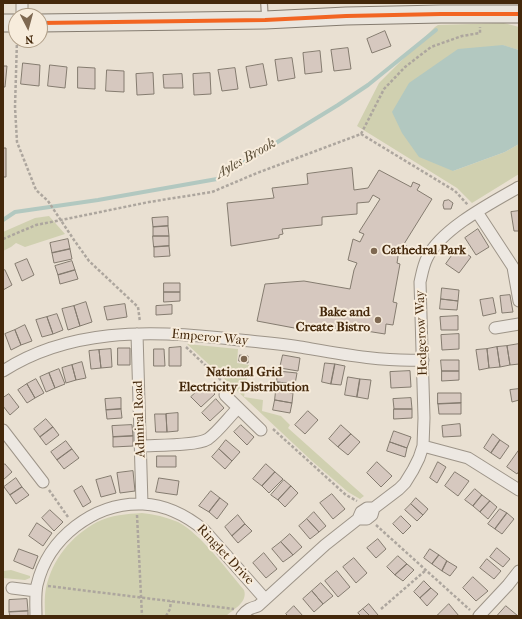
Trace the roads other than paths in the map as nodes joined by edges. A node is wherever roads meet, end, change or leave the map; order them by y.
1 (264, 3) edge
2 (519, 14) edge
3 (265, 20) junction
4 (48, 23) edge
5 (519, 186) edge
6 (473, 209) junction
7 (519, 301) edge
8 (519, 324) edge
9 (495, 328) dead end
10 (137, 334) junction
11 (423, 360) junction
12 (3, 371) edge
13 (225, 395) dead end
14 (238, 408) junction
15 (3, 430) edge
16 (261, 430) dead end
17 (141, 446) junction
18 (423, 446) junction
19 (43, 482) road end
20 (518, 489) edge
21 (140, 504) junction
22 (519, 571) edge
23 (12, 588) dead end
24 (36, 588) junction
25 (260, 607) edge
26 (238, 614) edge
27 (36, 616) edge
28 (479, 616) edge

1 - 3 lane
2 - 3 main road
3 - 4 main road
5 - 6 street, Hedgerow Way
6 - 7 street
6 - 11 street, Hedgerow Way
8 - 9 street
10 - 11 street, Emperor Way
10 - 12 street, Emperor Way
10 - 17 street, Admiral Road
11 - 18 street, Hedgerow Way
13 - 14 street
14 - 16 street
14 - 17 street
15 - 19 street
17 - 21 street, Admiral Road
18 - 20 street
18 - 25 street, Hedgerow Way
21 - 24 street, Ringlet Drive
21 - 25 street, Ringlet Drive
22 - 28 street
23 - 24 street
24 - 27 street, Ringlet Drive
25 - 26 street, Hedgerow Way

